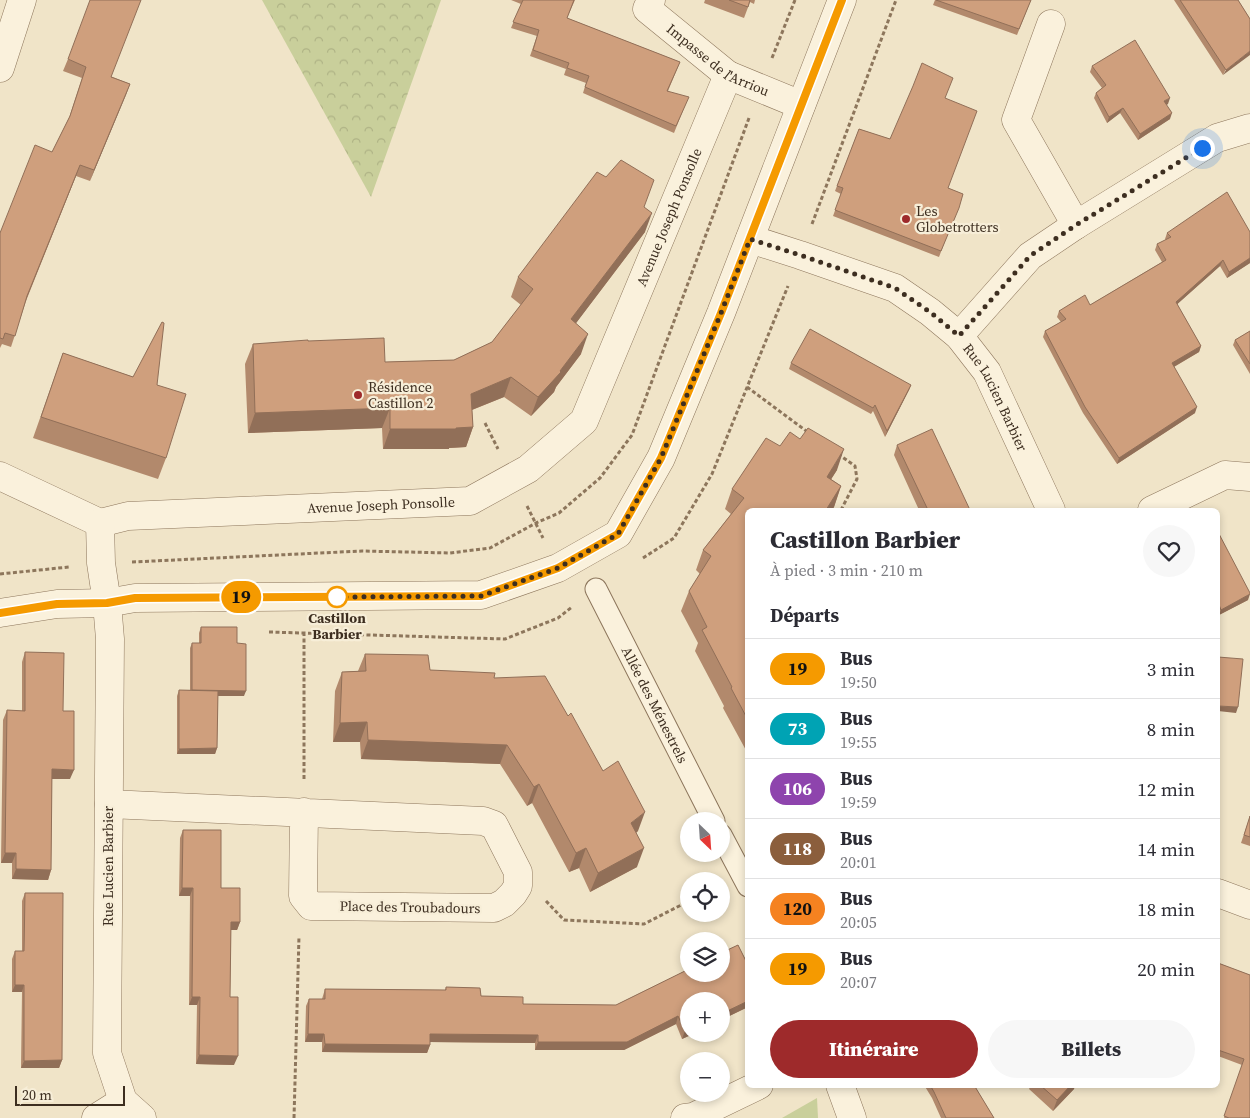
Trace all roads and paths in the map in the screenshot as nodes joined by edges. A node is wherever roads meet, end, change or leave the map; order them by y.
1 (22, 0) edge
2 (651, 0) edge
3 (795, 0) edge
4 (842, 0) edge
5 (1051, 24) dead end
6 (0, 68) edge
7 (728, 75) junction
8 (760, 88) junction
9 (801, 105) junction
10 (1250, 128) edge
11 (1076, 225) junction
12 (750, 239) junction
13 (959, 336) junction
14 (747, 387) dead end
15 (817, 438) edge
16 (832, 450) edge
17 (0, 476) edge
18 (1250, 476) edge
19 (842, 508) edge
20 (1050, 508) edge
21 (1156, 508) edge
22 (100, 523) junction
23 (101, 563) junction
24 (0, 574) edge
25 (596, 589) dead end
26 (107, 603) junction
27 (0, 612) edge
28 (304, 634) dead end
29 (109, 804) junction
30 (304, 812) junction
31 (709, 812) edge
32 (730, 852) edge
33 (518, 872) junction
34 (745, 880) edge
35 (1220, 894) edge
36 (303, 896) junction
37 (680, 906) edge
38 (1250, 906) edge
39 (753, 1088) edge
40 (841, 1088) edge
41 (132, 1110) edge
42 (96, 1118) edge
43 (294, 1118) edge
44 (685, 1118) edge
45 (852, 1118) edge

1 - 6 street
2 - 7 street, Impasse de l'Arriou
3 - 8 path
4 - 9 street
5 - 11 street
7 - 8 street, Impasse de l'Arriou
7 - 22 street, Avenue Joseph Ponsolle
8 - 9 street, Impasse de l'Arriou
8 - 23 path
9 - 12 street
10 - 11 street
11 - 13 street
12 - 13 street, Rue Lucien Barbier
12 - 26 street
13 - 20 street, Rue Lucien Barbier
14 - 15 path
16 - 19 path
17 - 22 street
18 - 21 street
22 - 23 street
23 - 24 path
23 - 26 street
25 - 31 street, Allée des Ménestrels
26 - 27 street
26 - 29 street, Rue Lucien Barbier
28 - 30 path
29 - 30 street
29 - 41 street, Rue Lucien Barbier
30 - 33 street
30 - 36 street
32 - 34 street
33 - 36 street, Place des Troubadours
33 - 37 path
35 - 38 street
36 - 43 path
39 - 44 street
40 - 45 street
41 - 42 street

